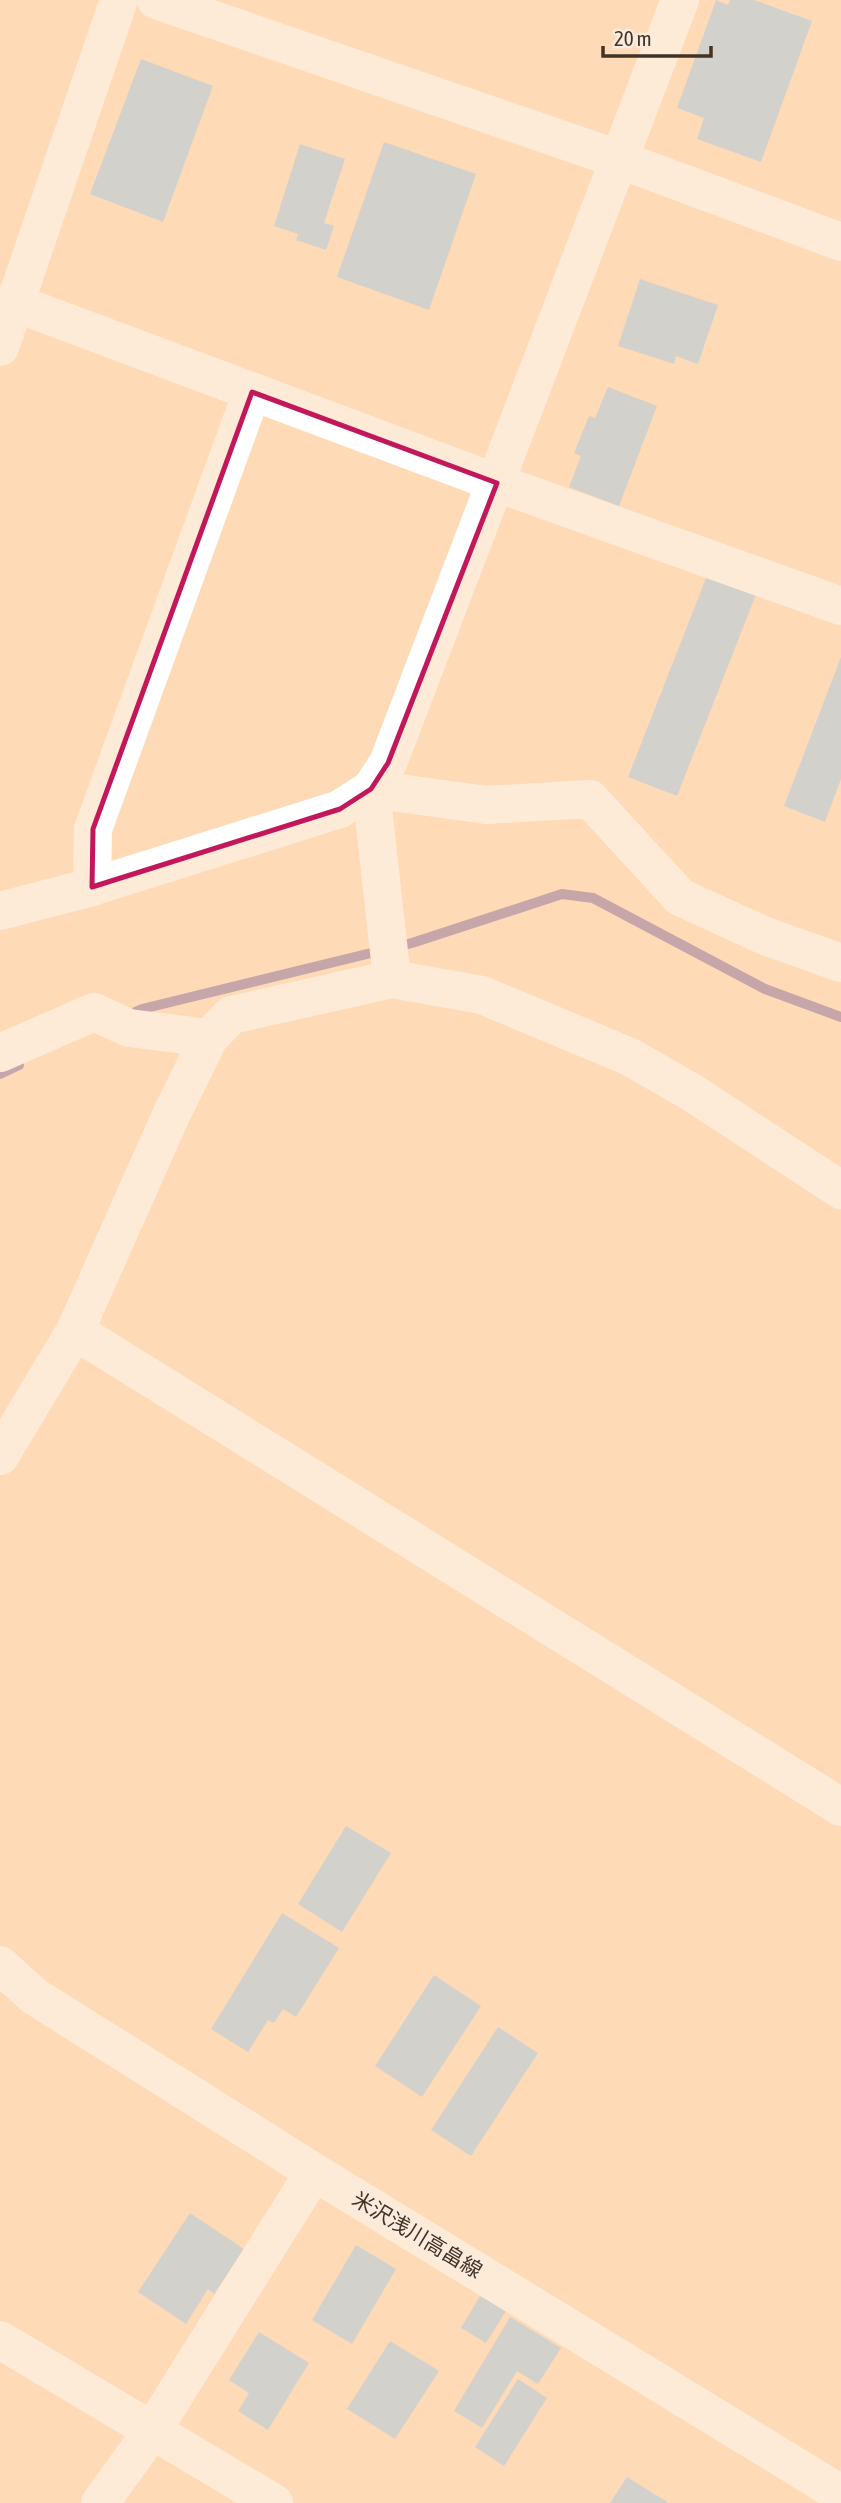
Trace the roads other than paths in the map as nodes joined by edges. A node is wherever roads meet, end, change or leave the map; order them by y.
1 (119, 0) edge
2 (156, 0) edge
3 (680, 0) edge
4 (618, 159) junction
5 (841, 243) edge
6 (15, 303) junction
7 (0, 347) edge
8 (252, 392) junction
9 (497, 483) junction
10 (841, 606) edge
11 (371, 789) junction
12 (92, 887) junction
13 (0, 911) edge
14 (841, 962) edge
15 (392, 979) junction
16 (208, 1038) junction
17 (0, 1053) edge
18 (841, 1190) edge
19 (75, 1331) junction
20 (0, 1456) edge
21 (841, 1807) edge
22 (0, 1965) edge
23 (314, 2172) junction
24 (0, 2340) edge
25 (152, 2431) junction
26 (841, 2494) edge
27 (100, 2503) edge
28 (274, 2503) edge

1 - 6 street
2 - 4 street
3 - 4 street
4 - 5 street
4 - 9 street
6 - 7 street
6 - 8 street
8 - 9 street
8 - 12 street
9 - 10 street
9 - 11 street
11 - 12 street
11 - 14 street
11 - 15 street
12 - 13 street
15 - 16 street
15 - 18 street
16 - 17 street
16 - 19 street
19 - 20 street
19 - 21 street
22 - 23 street, 米沢浅川高畠線
23 - 25 street
23 - 26 street, 米沢浅川高畠線
24 - 25 street
25 - 27 street
25 - 28 street

